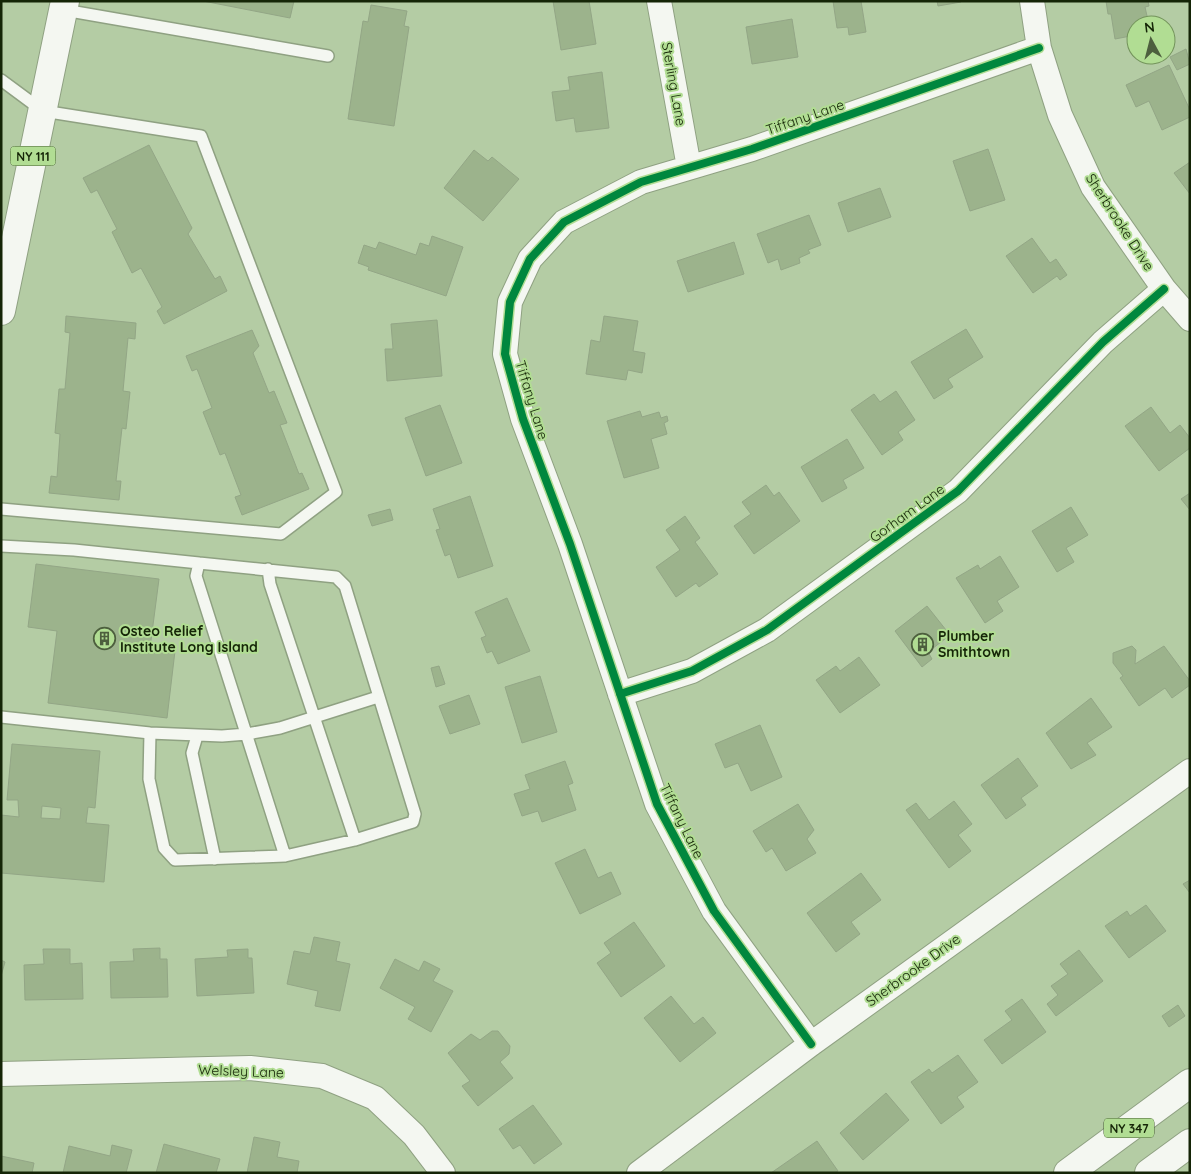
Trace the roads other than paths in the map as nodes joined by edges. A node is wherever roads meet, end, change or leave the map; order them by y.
1 (659, 1) edge
2 (1032, 1) edge
3 (64, 6) edge
4 (1039, 48) junction
5 (328, 56) dead end
6 (1, 80) edge
7 (43, 111) junction
8 (690, 167) junction
9 (1164, 289) junction
10 (1, 310) edge
11 (1190, 319) edge
12 (1, 509) edge
13 (1, 546) edge
14 (199, 563) junction
15 (268, 569) junction
16 (620, 694) junction
17 (378, 697) junction
18 (1, 717) edge
19 (315, 718) junction
20 (150, 733) junction
21 (247, 734) junction
22 (197, 736) junction
23 (1190, 771) edge
24 (355, 840) junction
25 (286, 856) junction
26 (215, 859) junction
27 (810, 1044) junction
28 (1, 1074) edge
29 (1190, 1083) edge
30 (1190, 1143) edge
31 (443, 1173) edge
32 (639, 1173) edge
33 (1068, 1173) edge
34 (1149, 1173) edge

1 - 8 street, Sterling Lane
2 - 4 street, Sherbrooke Drive
3 - 5 lane
3 - 7 main road, NY 111
4 - 8 street, Tiffany Lane
4 - 9 street, Sherbrooke Drive
6 - 7 lane
7 - 10 main road, NY 111
7 - 12 lane
8 - 16 street, Tiffany Lane
9 - 11 street, Sherbrooke Drive
9 - 16 street, Gorham Lane
13 - 14 lane
14 - 15 lane
14 - 21 lane
15 - 17 lane
15 - 19 lane
16 - 27 street, Tiffany Lane
17 - 19 lane
17 - 24 lane
18 - 20 lane
19 - 21 lane
19 - 24 lane
20 - 22 lane
20 - 26 lane
21 - 22 lane
21 - 25 lane
22 - 26 lane
23 - 27 street, Sherbrooke Drive
24 - 25 lane
25 - 26 lane
27 - 32 street, Sherbrooke Drive
28 - 31 street, Welsley Lane
29 - 33 main road, NY 347
30 - 34 main road

